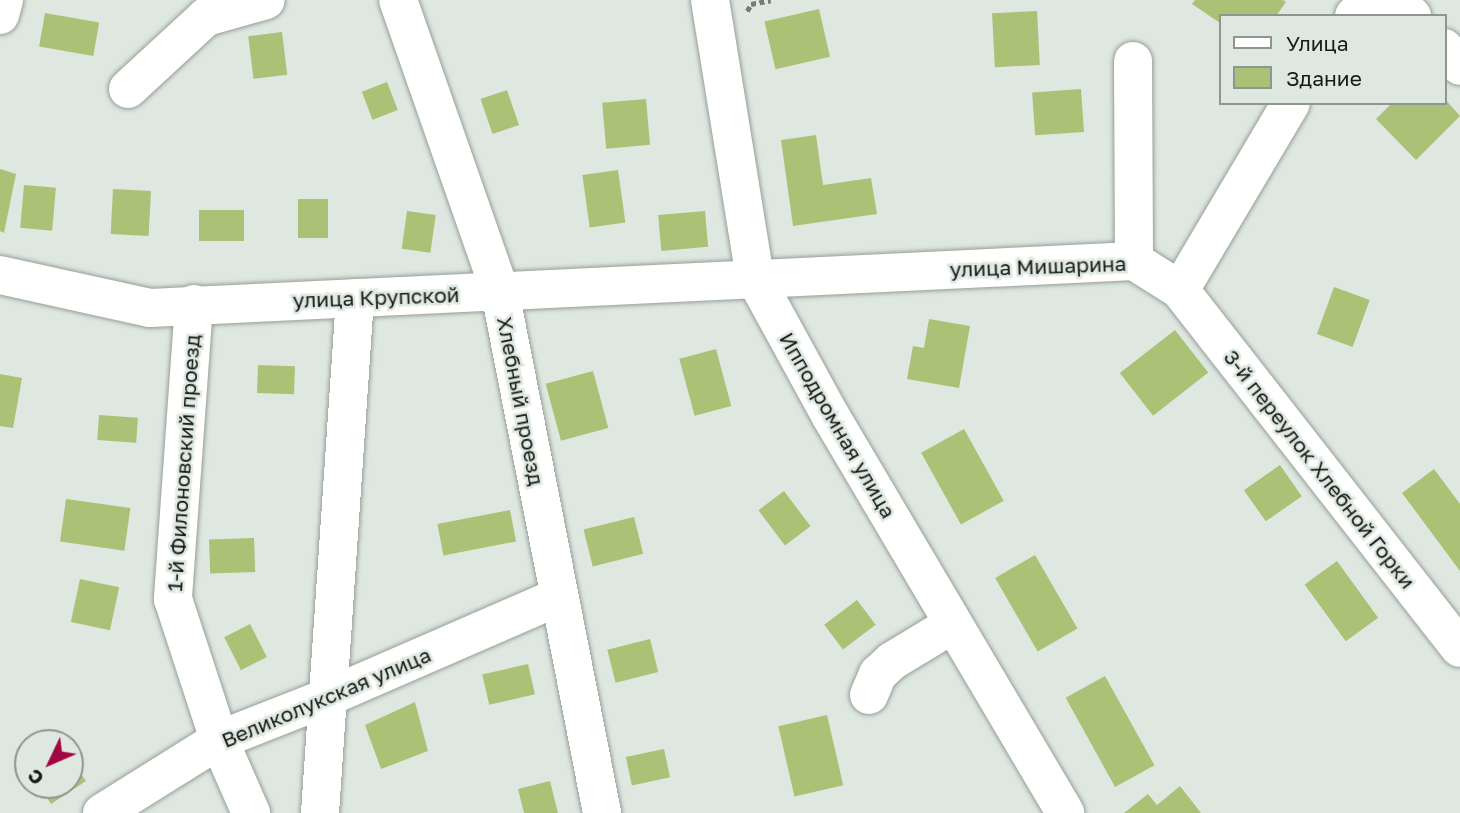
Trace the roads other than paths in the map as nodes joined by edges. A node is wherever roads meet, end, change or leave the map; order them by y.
1 (4, 0) edge
2 (266, 0) edge
3 (398, 0) edge
4 (710, 0) edge
5 (1370, 0) edge
6 (1393, 0) edge
7 (1356, 14) edge
8 (1410, 14) edge
9 (0, 15) edge
10 (1446, 50) edge
11 (1133, 61) dead end
12 (1460, 66) edge
13 (128, 89) dead end
14 (1290, 105) edge
15 (1133, 261) junction
16 (0, 275) edge
17 (755, 278) junction
18 (1180, 290) junction
19 (500, 292) junction
20 (355, 298) junction
21 (194, 304) junction
22 (558, 597) junction
23 (953, 624) junction
24 (1460, 648) edge
25 (869, 695) dead end
26 (328, 697) junction
27 (219, 740) junction
28 (102, 813) edge
29 (251, 813) edge
30 (320, 813) edge
31 (602, 813) edge
32 (1065, 813) edge

1 - 9 street
2 - 13 street
3 - 19 street, Хлебный проезд
4 - 17 street, Ипподромная улица
5 - 7 street
6 - 8 street
10 - 12 street
11 - 15 street
14 - 18 street
15 - 17 street, улица Мишарина
15 - 18 street, улица Мишарина
16 - 21 street, улица Крупской
17 - 19 street, улица Крупской
17 - 23 street, Ипподромная улица
18 - 24 street, 3-й переулок Хлебной Горки
19 - 20 street, улица Крупской
19 - 22 street, Хлебный проезд
20 - 21 street, улица Крупской
20 - 26 street
21 - 27 street, 1-й Филоновский проезд
22 - 26 street, Великолукская улица
22 - 31 street, Хлебный проезд
23 - 25 street
23 - 32 street, Ипподромная улица
26 - 27 street, Великолукская улица
26 - 30 street
27 - 28 street, Великолукская улица
27 - 29 street

